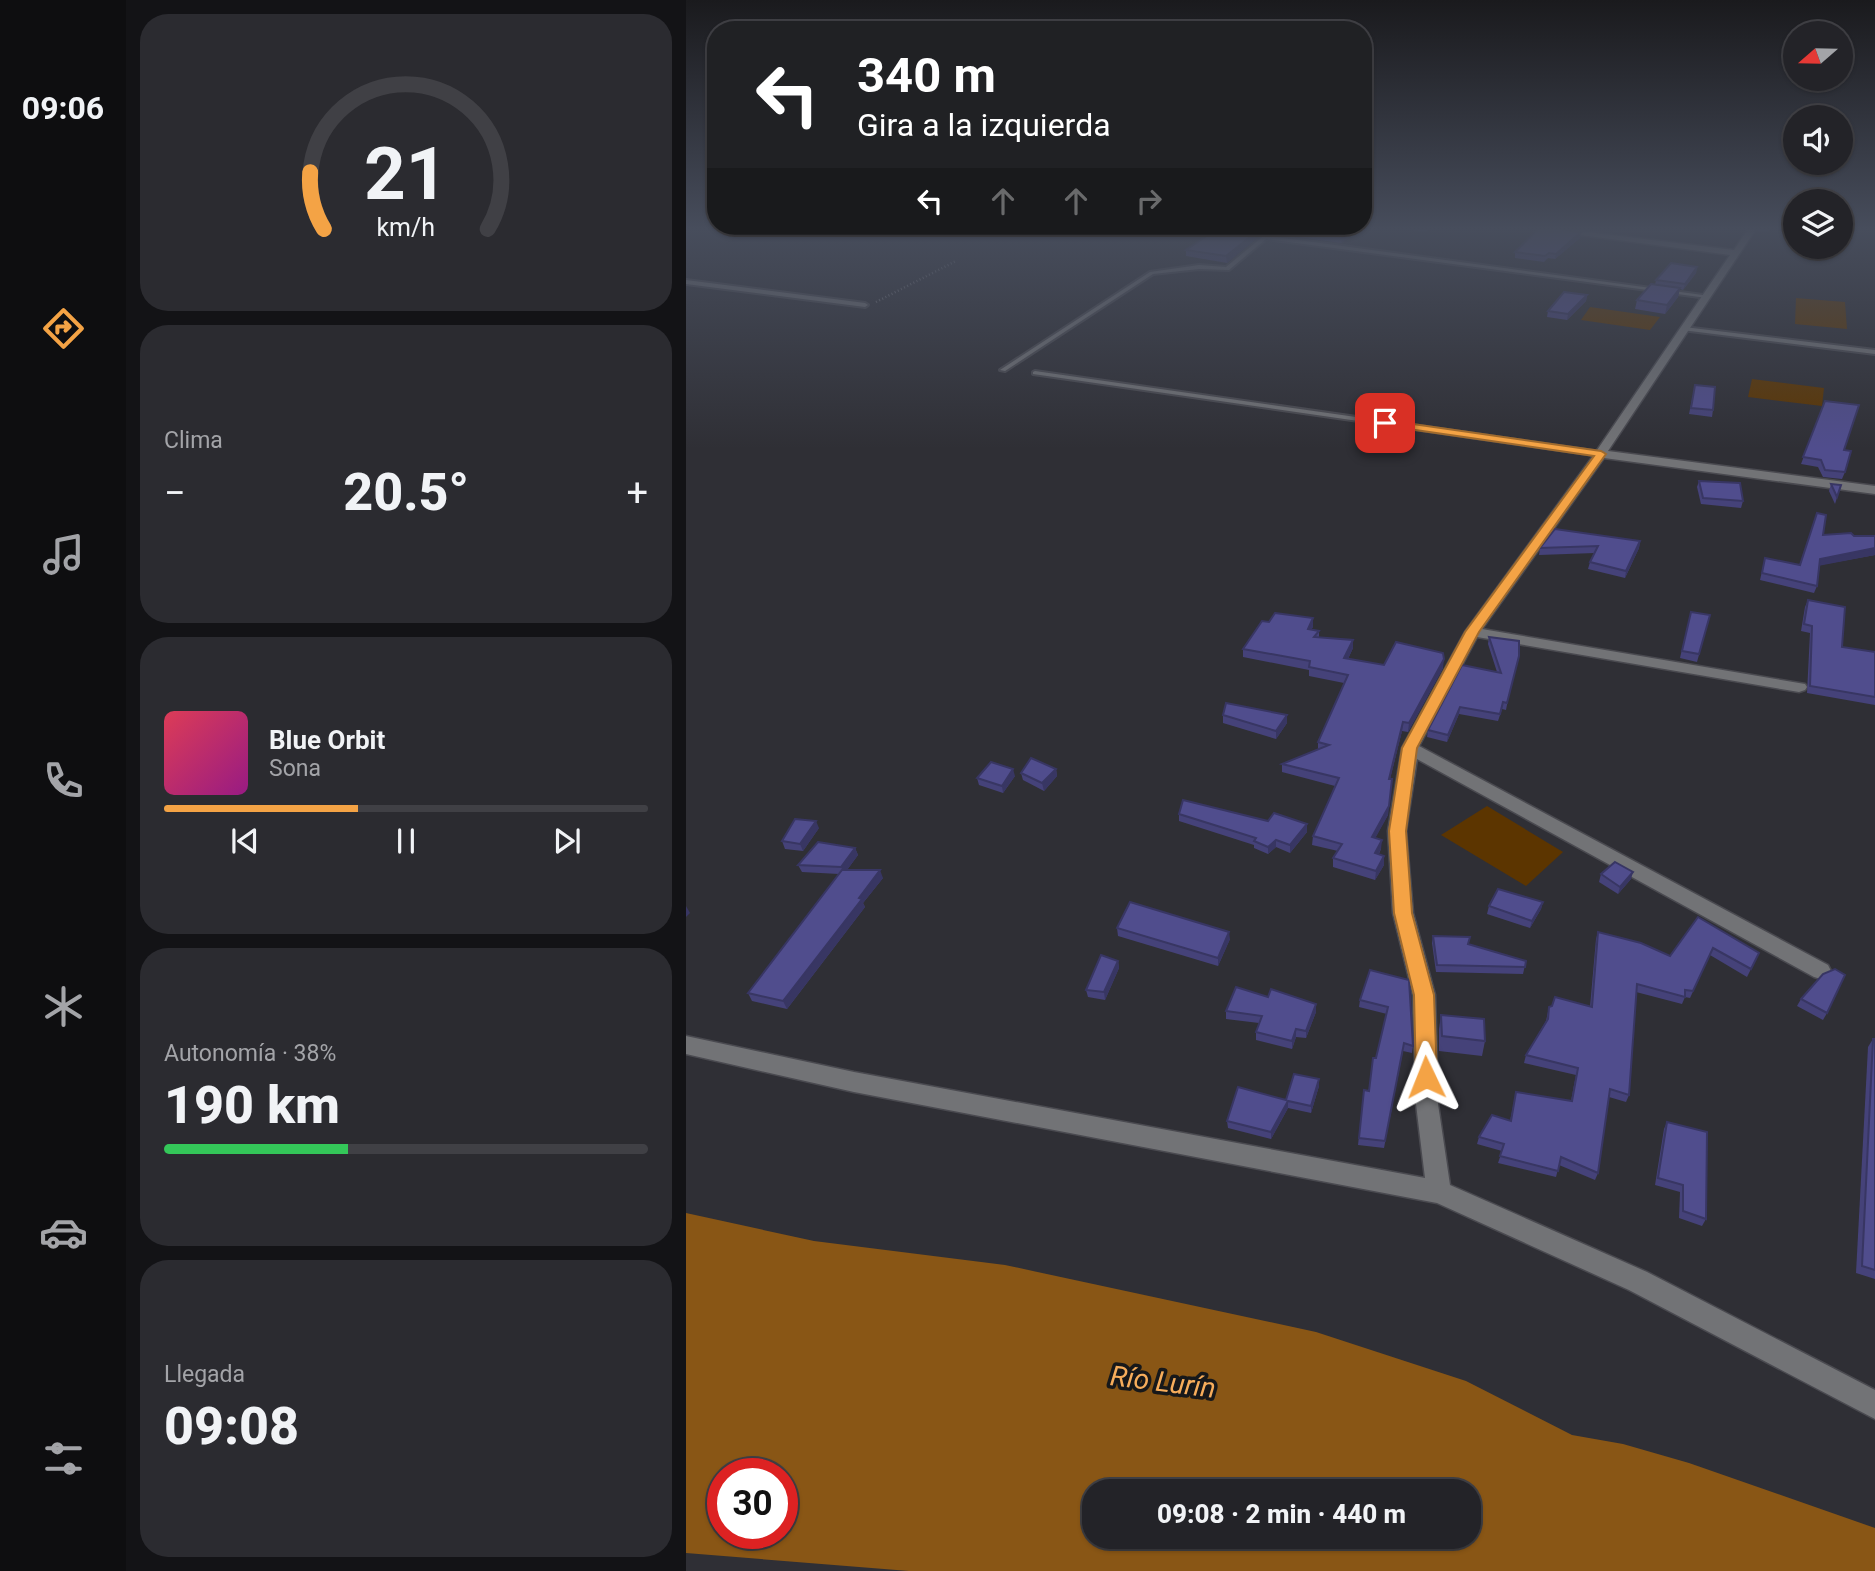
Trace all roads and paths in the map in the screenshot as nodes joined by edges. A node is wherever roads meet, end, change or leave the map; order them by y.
1 (844, 302) edge
2 (876, 302) edge
3 (1107, 302) edge
4 (1703, 302) edge
5 (865, 305) joint
6 (1684, 329) junction
7 (1875, 352) edge
8 (1003, 370) dead end
9 (1035, 373) dead end
10 (1601, 454) junction
11 (1875, 490) edge
12 (1472, 632) junction
13 (1799, 687) dead end
14 (1410, 748) junction
15 (1821, 971) dead end
16 (686, 1045) edge
17 (1438, 1192) junction
18 (1875, 1405) edge

1 - 5 lane
2 - 5 path
3 - 8 lane
4 - 6 street
6 - 7 lane
6 - 10 street
9 - 10 lane
10 - 11 street
10 - 12 street
12 - 13 street
12 - 14 street
14 - 15 street
14 - 17 street
16 - 17 street
17 - 18 street

